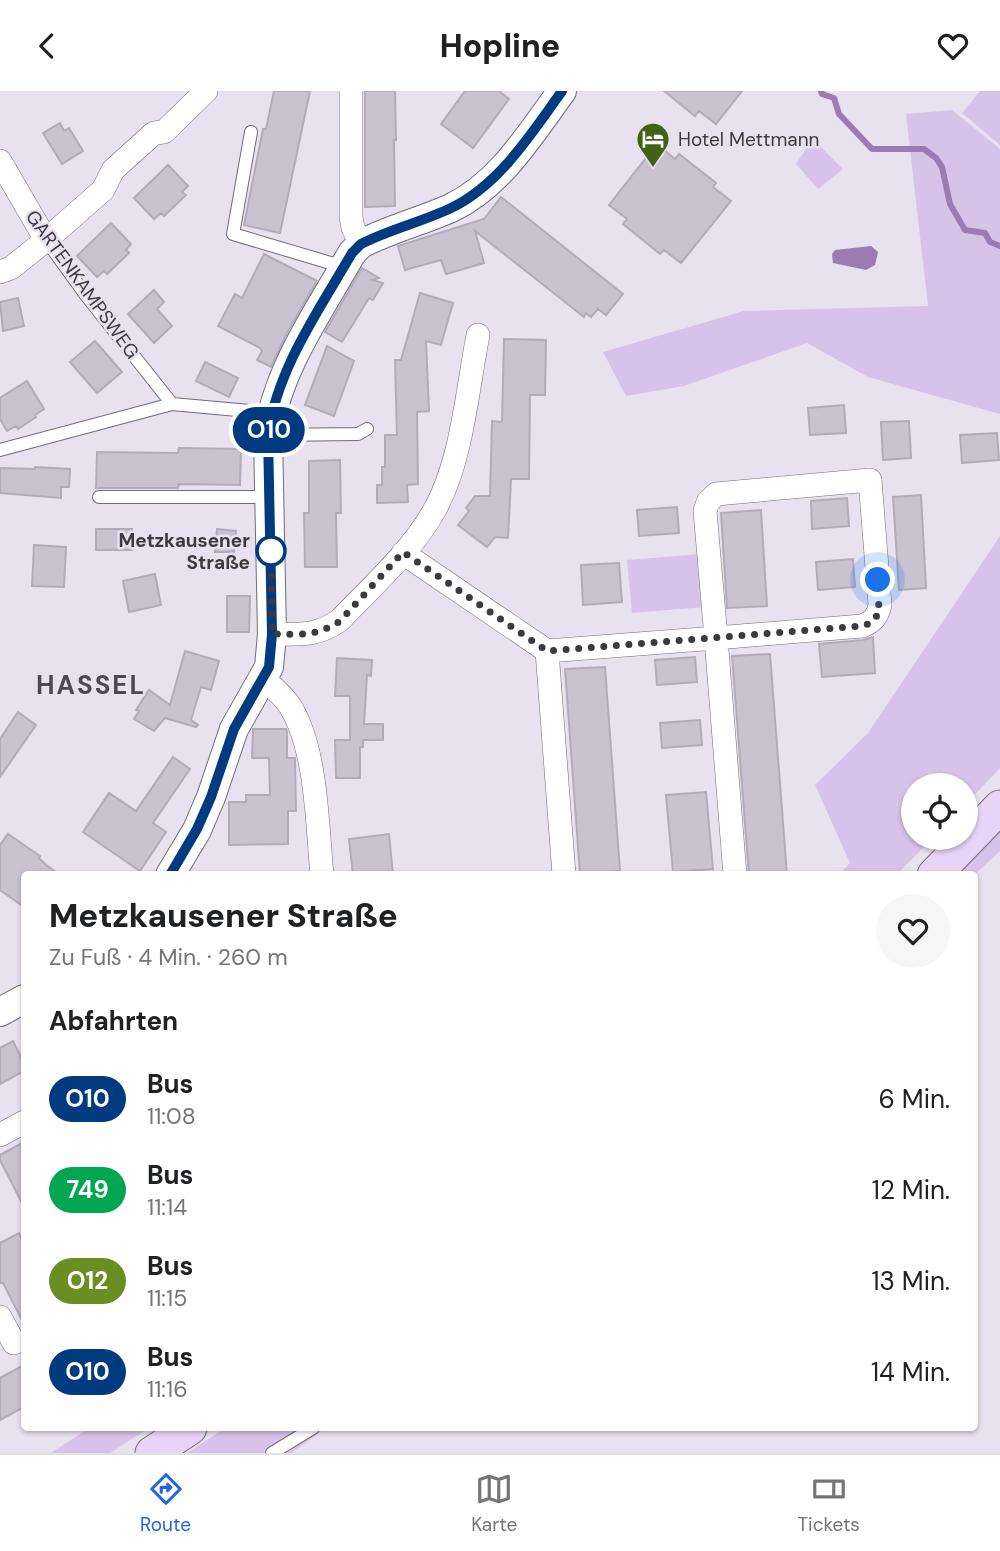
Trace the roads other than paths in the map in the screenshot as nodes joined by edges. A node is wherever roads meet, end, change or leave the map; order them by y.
1 (206, 91) edge
2 (351, 91) edge
3 (562, 91) edge
4 (251, 132) dead end
5 (0, 161) edge
6 (46, 240) junction
7 (361, 244) junction
8 (344, 267) junction
9 (0, 272) edge
10 (478, 335) dead end
11 (172, 404) junction
12 (270, 424) junction
13 (367, 429) dead end
14 (0, 450) edge
15 (99, 497) dead end
16 (270, 497) junction
17 (403, 552) junction
18 (272, 634) junction
19 (716, 638) junction
20 (547, 651) junction
21 (264, 679) junction
22 (1000, 807) edge
23 (172, 871) edge
24 (322, 871) edge
25 (564, 871) edge
26 (735, 871) edge
27 (938, 871) edge
28 (21, 1001) edge
29 (0, 1012) edge
30 (21, 1124) edge
31 (0, 1135) edge
32 (0, 1317) edge
33 (13, 1344) edge
34 (185, 1431) edge
35 (308, 1431) edge
36 (152, 1453) edge
37 (272, 1453) edge

1 - 6 street
2 - 7 street
3 - 7 street
4 - 8 lane
5 - 6 street, GARTENKAMPSWEG
6 - 9 street
6 - 11 lane, GARTENKAMPSWEG
7 - 8 street
8 - 12 street
10 - 17 street
11 - 12 lane
11 - 14 lane
12 - 13 lane
12 - 16 street
15 - 16 lane
16 - 18 street
17 - 18 street
17 - 20 street
18 - 21 street
19 - 19 street
19 - 20 street
19 - 26 street
20 - 25 street
21 - 23 street
21 - 24 street
22 - 27 main road
28 - 29 street
30 - 31 street
32 - 33 street
34 - 36 main road
35 - 37 lane

